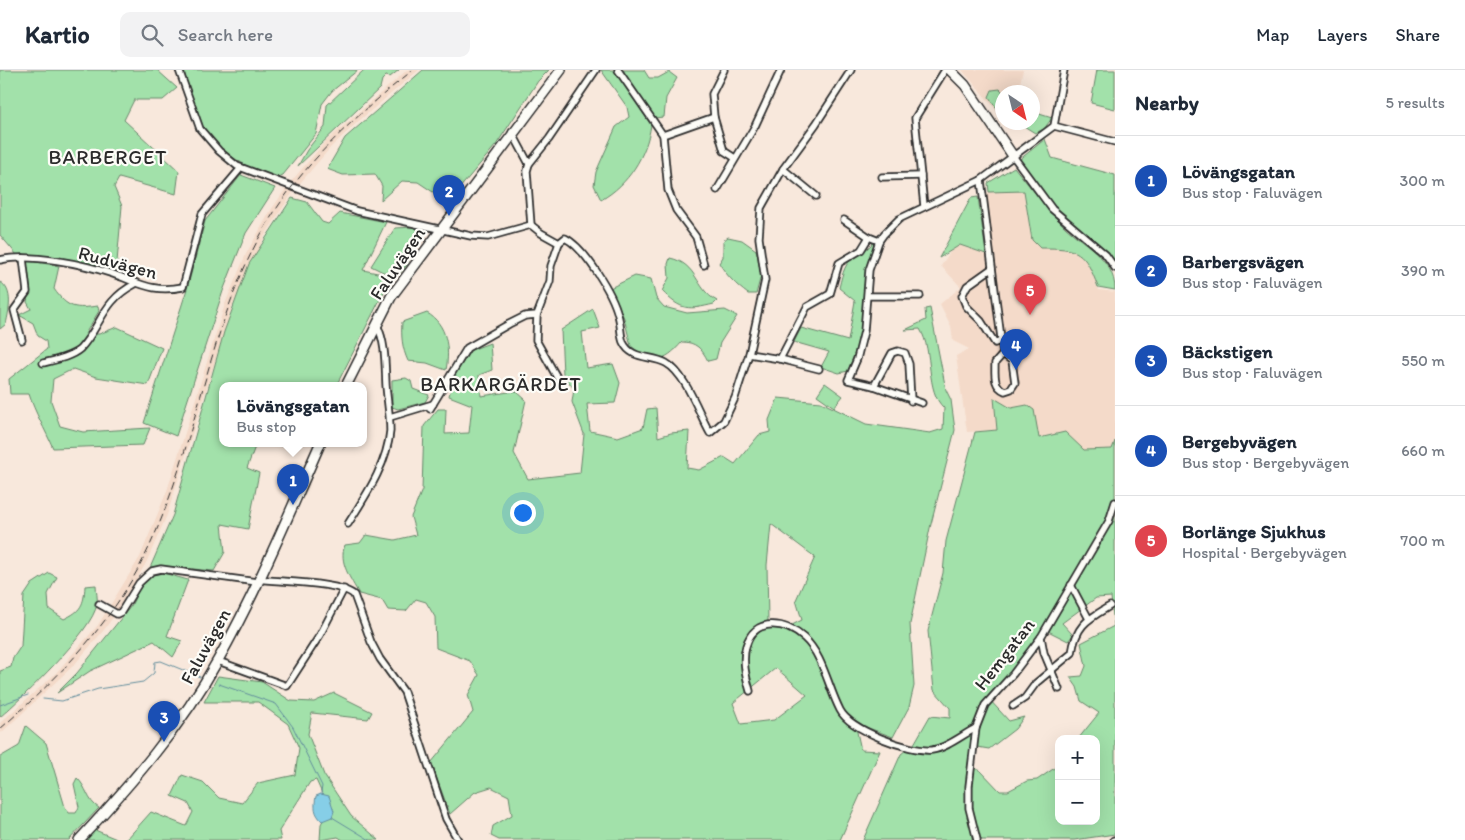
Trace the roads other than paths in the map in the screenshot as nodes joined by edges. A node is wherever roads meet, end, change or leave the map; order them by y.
1 (179, 70) edge
2 (561, 70) edge
3 (596, 70) edge
4 (618, 70) edge
5 (724, 70) edge
6 (780, 70) edge
7 (851, 70) edge
8 (944, 70) edge
9 (950, 70) edge
10 (1064, 70) edge
11 (714, 117) junction
12 (1054, 126) junction
13 (512, 132) junction
14 (663, 135) junction
15 (1115, 142) edge
16 (1013, 156) junction
17 (735, 158) junction
18 (529, 164) junction
19 (241, 168) junction
20 (783, 169) junction
21 (921, 176) junction
22 (882, 177) dead end
23 (981, 180) junction
24 (717, 190) dead end
25 (816, 196) dead end
26 (924, 206) junction
27 (844, 220) dead end
28 (531, 225) junction
29 (440, 229) junction
30 (869, 237) junction
31 (879, 241) junction
32 (559, 243) junction
33 (23, 258) junction
34 (0, 260) edge
35 (704, 265) dead end
36 (1115, 268) edge
37 (991, 269) junction
38 (135, 284) junction
39 (868, 296) junction
40 (920, 296) dead end
41 (537, 315) junction
42 (376, 325) junction
43 (22, 340) dead end
44 (1001, 340) junction
45 (749, 354) junction
46 (1003, 354) junction
47 (780, 359) junction
48 (43, 363) dead end
49 (819, 369) dead end
50 (559, 381) dead end
51 (348, 382) edge
52 (874, 386) junction
53 (911, 401) junction
54 (922, 403) dead end
55 (390, 417) junction
56 (319, 447) edge
57 (1115, 502) edge
58 (348, 524) dead end
59 (258, 580) junction
60 (1072, 585) junction
61 (344, 589) junction
62 (99, 604) dead end
63 (1110, 606) dead end
64 (1089, 619) junction
65 (1041, 637) junction
66 (218, 661) junction
67 (1052, 671) junction
68 (1059, 689) dead end
69 (750, 691) dead end
70 (1013, 706) dead end
71 (976, 728) junction
72 (79, 840) edge
73 (458, 840) edge
74 (977, 840) edge

1 - 19 street
2 - 13 street, Faluvägen
3 - 18 street
4 - 14 street
5 - 11 street
6 - 17 street
7 - 20 street
8 - 21 street
9 - 16 street
10 - 12 street
11 - 14 street
11 - 17 street
12 - 15 street
12 - 16 street
13 - 18 street
13 - 29 street, Faluvägen
14 - 35 street
16 - 23 street
16 - 36 street
17 - 24 street
18 - 28 street
19 - 29 street
19 - 38 street, Rudvägen
20 - 25 street
20 - 45 street
21 - 22 street
21 - 26 street
23 - 26 street
23 - 37 street
26 - 31 street
27 - 30 street
28 - 29 street
28 - 32 street
29 - 42 street, Faluvägen
30 - 31 street
30 - 47 street
31 - 39 street
32 - 41 street
32 - 45 street
33 - 34 street, Rudvägen
33 - 38 street, Rudvägen
33 - 43 street
37 - 44 street
37 - 44 street
38 - 48 street
39 - 40 street
39 - 52 street
41 - 50 street
41 - 55 street
42 - 51 street, Faluvägen
42 - 55 street
44 - 46 street
45 - 47 street
46 - 46 street
47 - 49 street
52 - 53 street
52 - 53 street
53 - 54 street
55 - 58 street
56 - 59 street, Faluvägen
57 - 60 street, Hemgatan
59 - 61 street
59 - 62 street
59 - 66 street, Faluvägen
60 - 64 street
60 - 65 street, Hemgatan
61 - 66 street
61 - 73 street
63 - 64 street
64 - 67 street
65 - 67 street
65 - 71 street, Hemgatan
66 - 72 street, Faluvägen
67 - 68 street
67 - 70 street
69 - 71 street
71 - 74 street, Hemgatan

